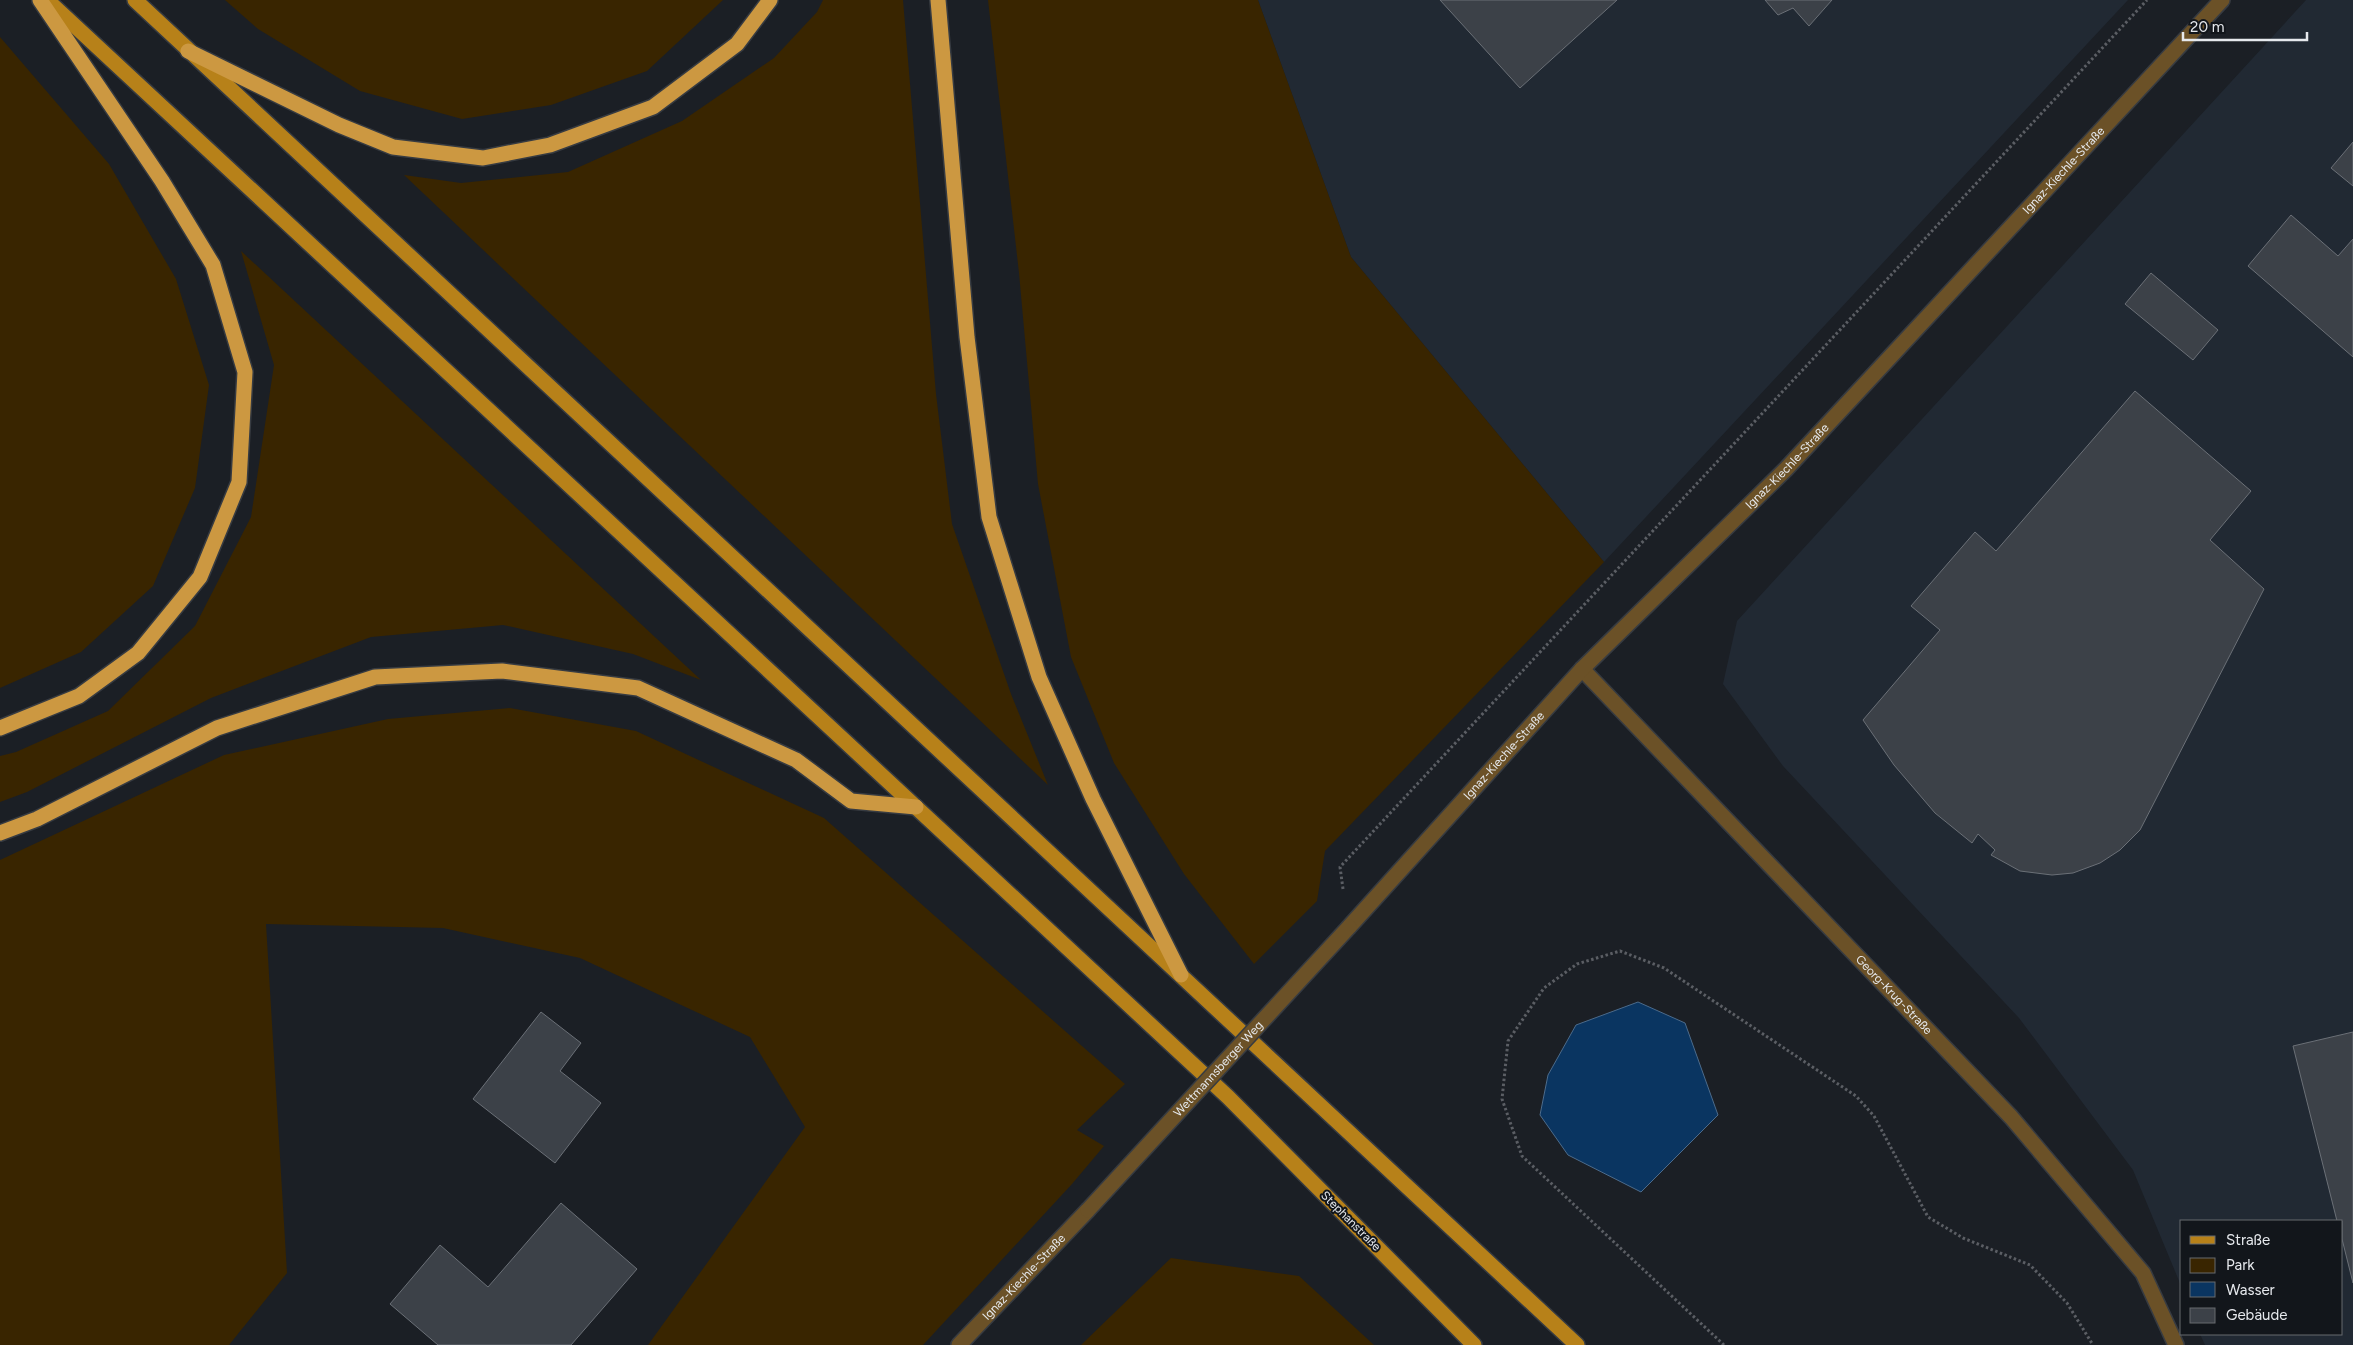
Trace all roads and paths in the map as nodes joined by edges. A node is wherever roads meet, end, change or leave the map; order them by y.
1 (40, 0) edge
2 (47, 0) edge
3 (135, 0) edge
4 (770, 0) edge
5 (938, 0) edge
6 (2147, 0) edge
7 (2222, 0) edge
8 (188, 51) junction
9 (1582, 669) junction
10 (0, 728) edge
11 (916, 807) junction
12 (0, 833) edge
13 (1340, 867) dead end
14 (1349, 926) joint
15 (1182, 975) junction
16 (1088, 1210) joint
17 (959, 1345) edge
18 (1474, 1345) edge
19 (1577, 1345) edge
20 (1724, 1345) edge
21 (2093, 1345) edge
22 (2176, 1345) edge

1 - 10 highway
2 - 11 main road, Stephanstraße
3 - 8 main road
4 - 8 highway
5 - 15 highway
6 - 13 path
7 - 9 street, Ignaz-Kiechle-Straße
8 - 15 main road
9 - 14 street, Ignaz-Kiechle-Straße
9 - 22 street, Georg-Krug-Straße
11 - 12 highway
11 - 18 main road, Stephanstraße
14 - 16 street, Wettmannsberger Weg, bridge
15 - 19 main road
16 - 17 street, Ignaz-Kiechle-Straße
20 - 21 path

